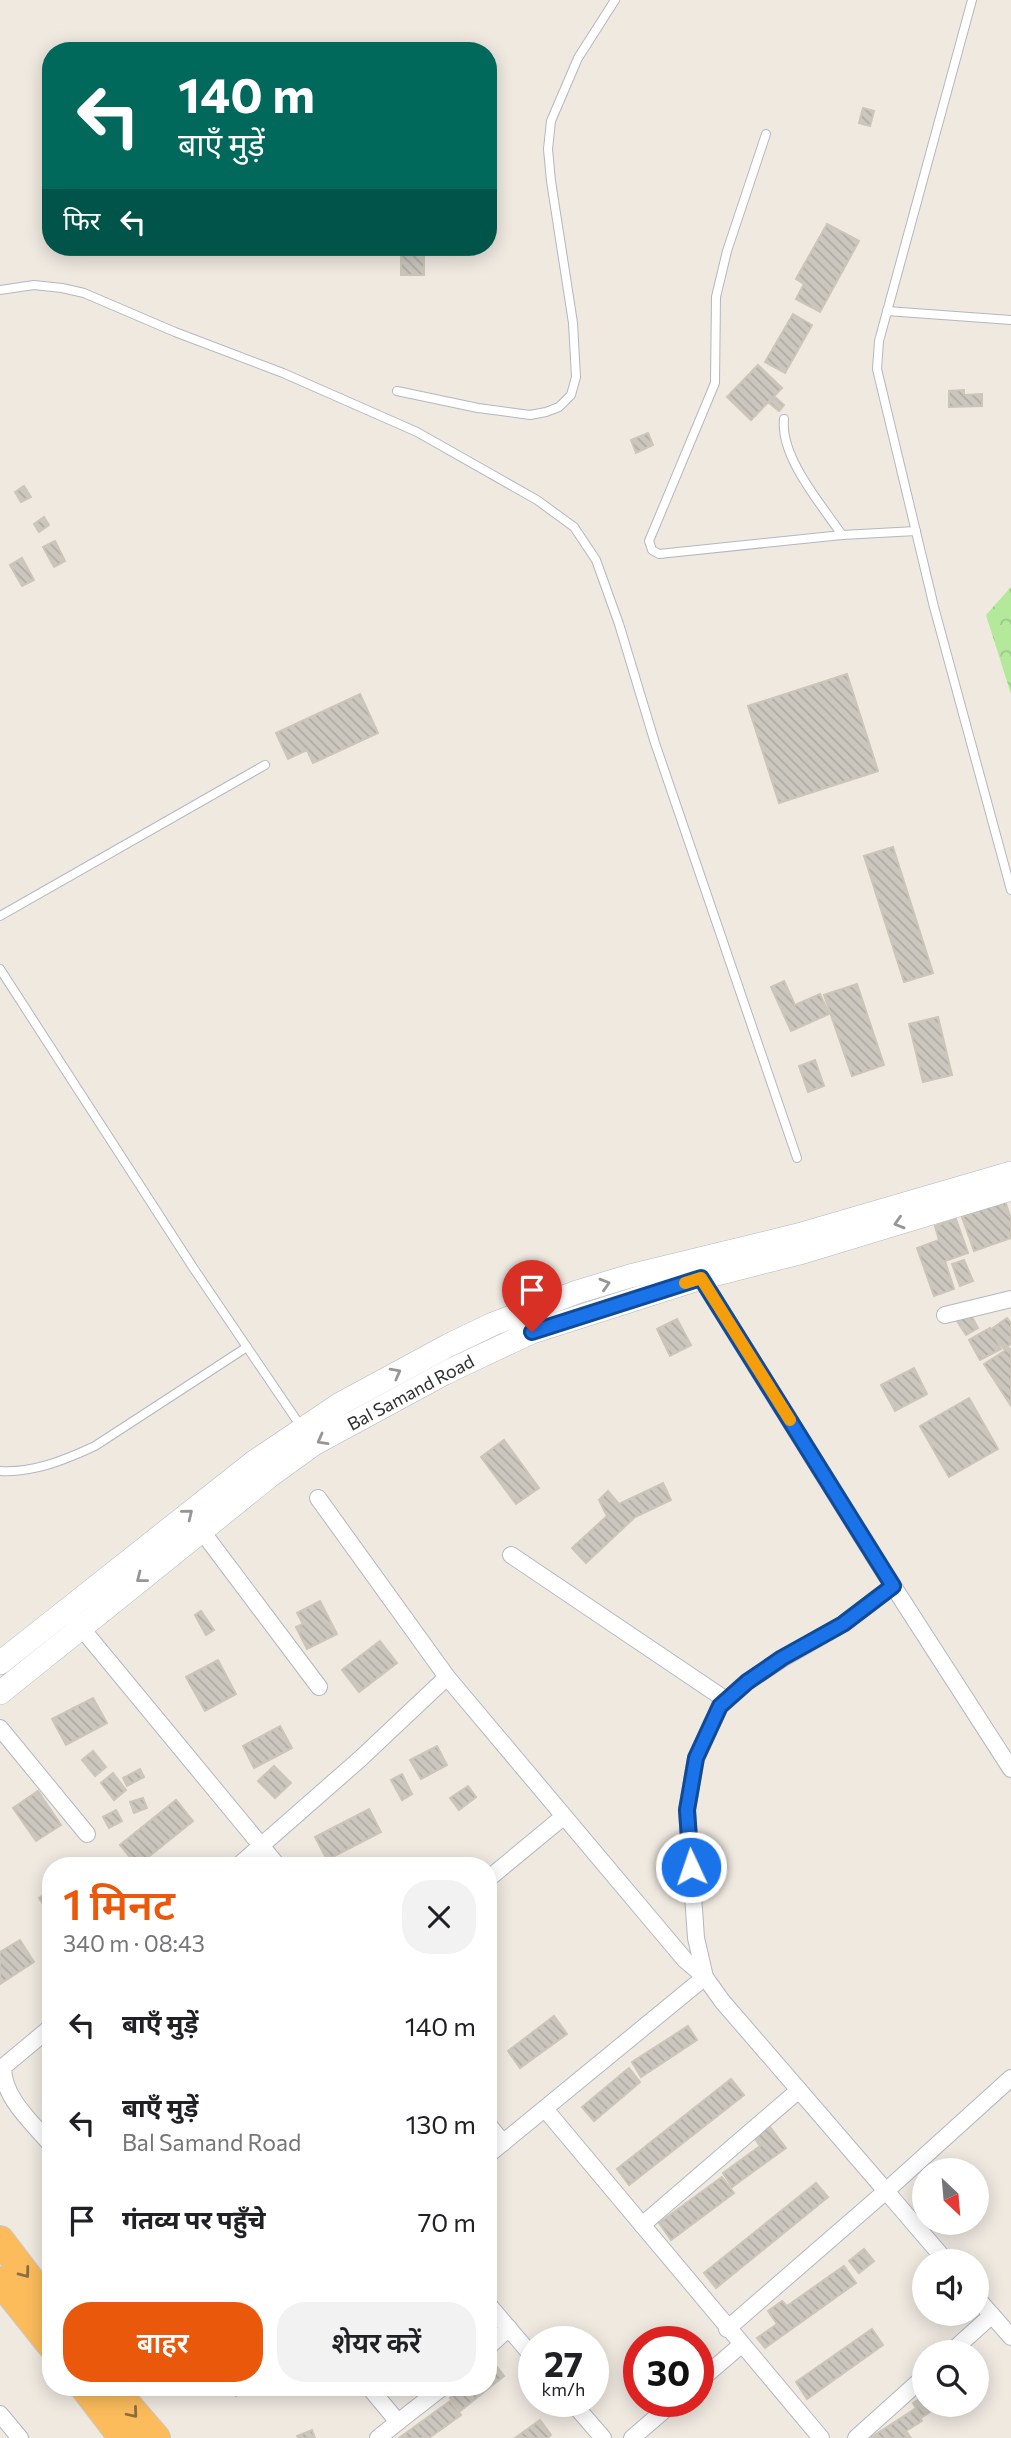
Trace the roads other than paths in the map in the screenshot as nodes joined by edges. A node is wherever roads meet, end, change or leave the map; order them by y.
1 (615, 0) edge
2 (972, 0) edge
3 (766, 134) dead end
4 (0, 289) edge
5 (887, 310) junction
6 (1011, 320) edge
7 (397, 391) dead end
8 (784, 419) dead end
9 (916, 531) junction
10 (842, 535) junction
11 (265, 765) dead end
12 (1011, 890) edge
13 (0, 916) edge
14 (0, 969) edge
15 (797, 1158) dead end
16 (1011, 1173) edge
17 (1011, 1189) edge
18 (701, 1278) junction
19 (1011, 1299) edge
20 (945, 1315) dead end
21 (247, 1347) junction
22 (302, 1428) junction
23 (0, 1471) edge
24 (318, 1498) dead end
25 (201, 1530) junction
26 (511, 1555) dead end
27 (893, 1586) junction
28 (74, 1619) junction
29 (0, 1663) edge
30 (447, 1677) junction
31 (319, 1687) dead end
32 (0, 1693) edge
33 (726, 1700) junction
34 (0, 1728) edge
35 (1011, 1769) edge
36 (563, 1817) junction
37 (87, 1834) dead end
38 (262, 1845) junction
39 (248, 1857) edge
40 (271, 1857) edge
41 (497, 1872) edge
42 (705, 1977) junction
43 (42, 2034) edge
44 (1011, 2077) edge
45 (799, 2090) junction
46 (545, 2109) junction
47 (42, 2134) edge
48 (497, 2135) edge
49 (503, 2143) junction
50 (497, 2148) edge
51 (886, 2191) junction
52 (642, 2225) junction
53 (0, 2239) edge
54 (936, 2249) edge
55 (0, 2281) edge
56 (42, 2294) edge
57 (989, 2312) edge
58 (497, 2314) edge
59 (992, 2315) junction
60 (509, 2328) junction
61 (727, 2329) junction
62 (42, 2335) edge
63 (1011, 2337) edge
64 (497, 2339) edge
65 (518, 2339) edge
66 (964, 2340) edge
67 (741, 2345) junction
68 (714, 2368) edge
69 (912, 2388) edge
70 (90, 2396) edge
71 (120, 2396) edge
72 (376, 2396) edge
73 (432, 2396) edge
74 (0, 2414) edge
75 (585, 2417) edge
76 (657, 2417) edge
77 (398, 2423) junction
78 (20, 2438) edge
79 (123, 2438) edge
80 (156, 2438) edge
81 (378, 2438) edge
82 (603, 2438) edge
83 (632, 2438) edge
84 (821, 2438) edge
85 (856, 2438) edge

1 - 7 lane
2 - 5 lane
3 - 10 lane
4 - 15 lane
5 - 6 lane
5 - 9 lane
8 - 10 lane
9 - 10 lane
9 - 12 lane
11 - 13 lane
14 - 21 lane
22 -> 16 main road, Bal Samand Road
17 -> 18 main road, Bal Samand Road
18 -> 25 main road, Bal Samand Road
18 - 27 street
19 - 20 street
21 - 22 lane
21 - 23 lane
28 -> 22 main road, Bal Samand Road
24 - 30 street
25 -> 28 main road, Bal Samand Road
25 - 31 street
26 - 33 street
27 - 33 street
27 - 35 street
28 - 29 main road, Bal Samand Road
28 - 32 main road, Bal Samand Road
28 - 38 street
30 - 36 street
30 - 38 street
33 - 42 street
34 - 37 street
36 - 41 street
36 - 42 street
38 - 39 street
38 - 40 street
42 - 45 street
42 - 46 street
43 - 47 street
44 - 51 street
45 - 51 street
45 - 52 street
46 - 49 street
46 - 52 street
48 - 49 street
49 - 50 street
51 - 54 street
51 - 61 street
52 - 61 street
53 -> 56 highway
55 - 62 highway
57 - 59 street
58 - 60 street
59 - 63 street
59 - 66 street
60 - 64 street
60 - 65 street
61 - 67 street
67 - 68 street
67 - 84 street
69 - 85 street
70 - 79 highway
71 -> 80 highway
72 - 77 street
73 - 77 street
74 - 78 street
75 - 82 street
76 - 83 street
77 - 81 street

